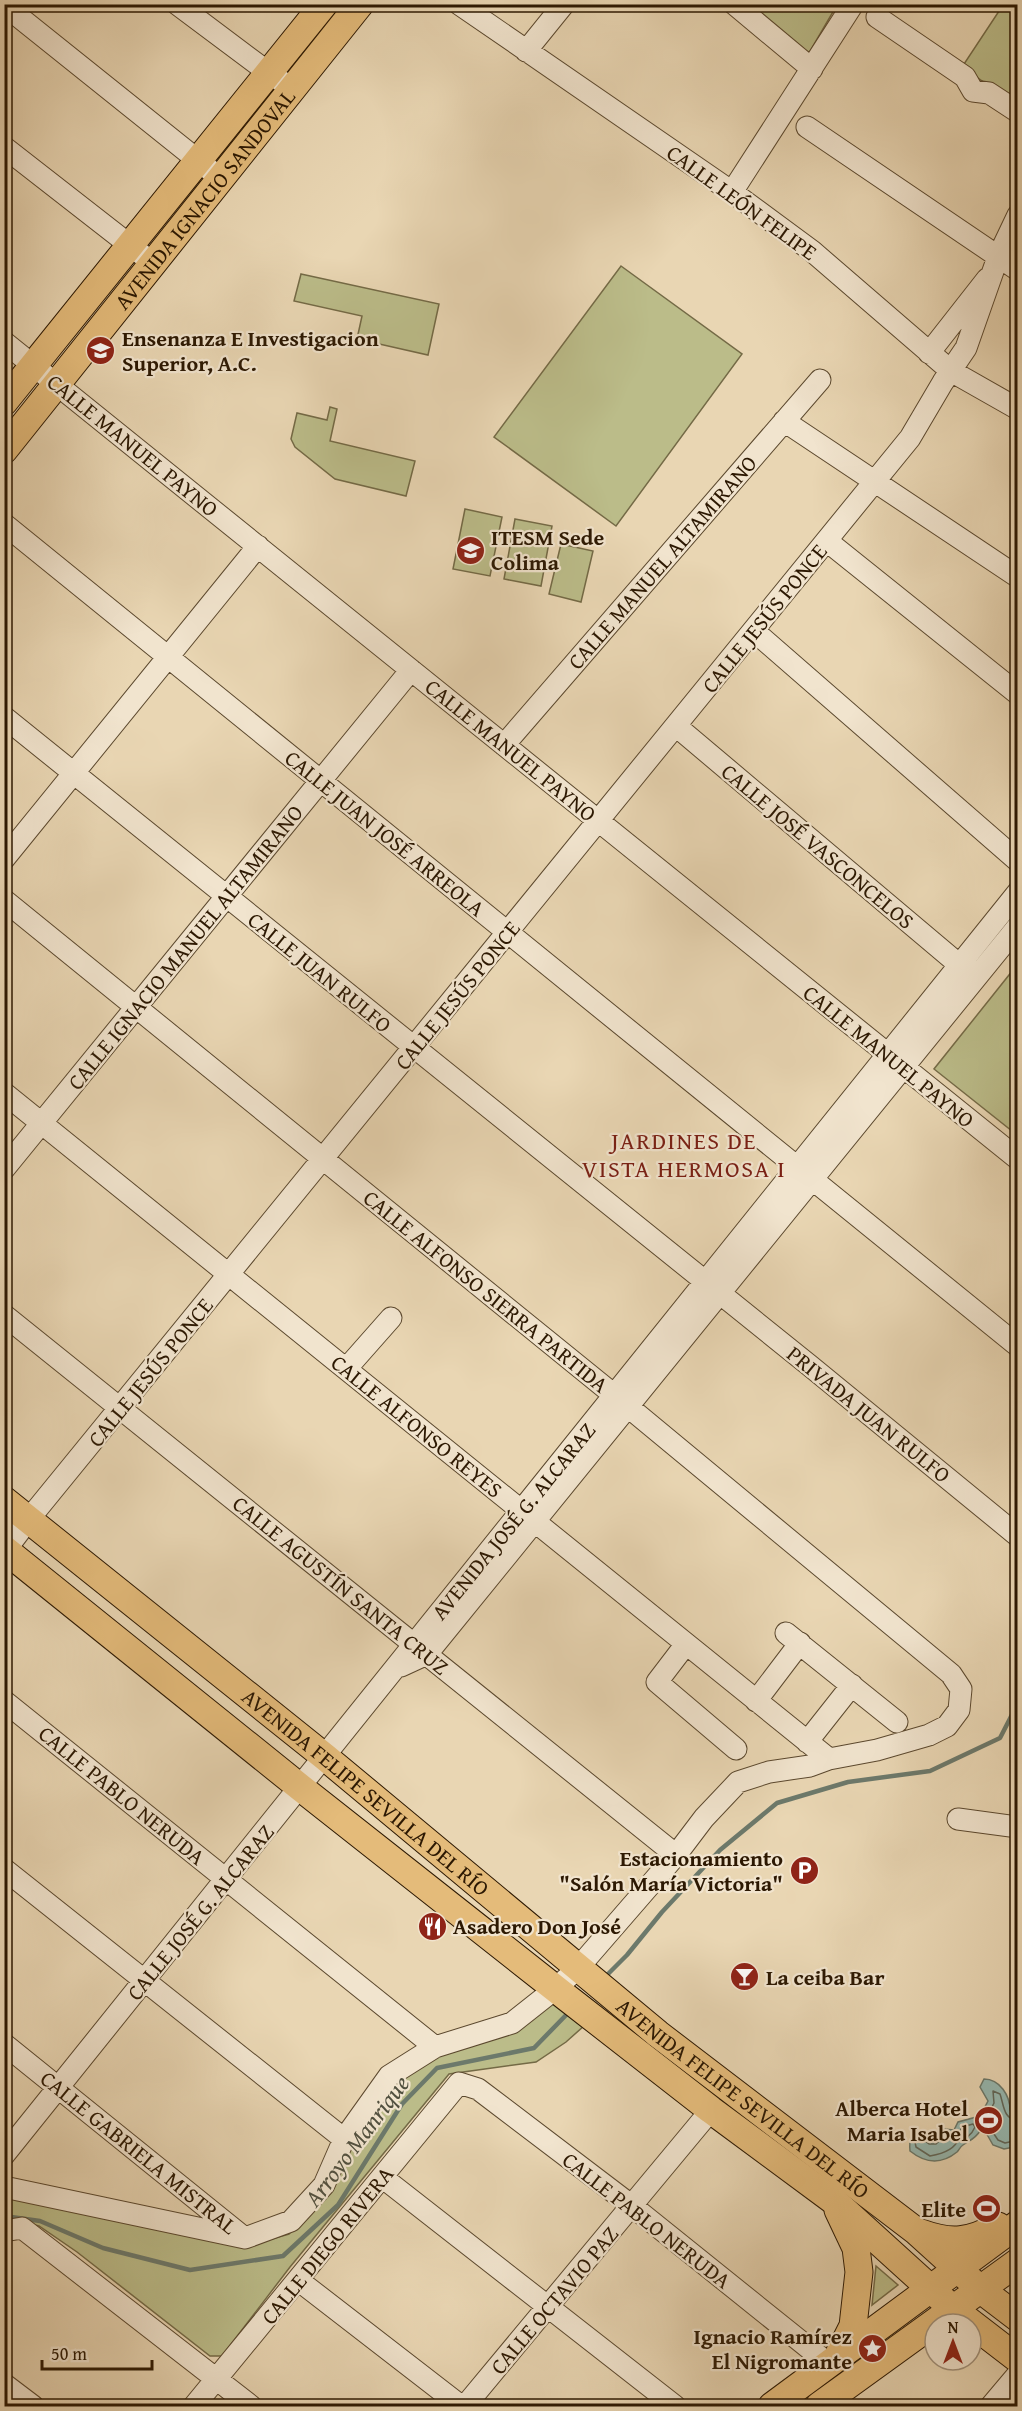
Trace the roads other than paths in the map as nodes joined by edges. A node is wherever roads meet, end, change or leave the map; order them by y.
1 (177, 4) edge
2 (324, 4) edge
3 (360, 4) edge
4 (459, 4) edge
5 (564, 4) edge
6 (734, 4) edge
7 (854, 4) edge
8 (4, 5) edge
9 (877, 17) dead end
10 (526, 51) junction
11 (812, 69) junction
12 (268, 73) junction
13 (293, 89) junction
14 (1017, 112) edge
15 (807, 127) dead end
16 (4, 147) edge
17 (198, 161) junction
18 (221, 179) junction
19 (732, 192) junction
20 (1017, 215) edge
21 (131, 244) junction
22 (154, 264) junction
23 (995, 266) junction
24 (1017, 270) edge
25 (4, 342) edge
26 (929, 353) junction
27 (34, 366) junction
28 (951, 371) junction
29 (820, 380) dead end
30 (58, 384) junction
31 (4, 402) edge
32 (1017, 409) edge
33 (784, 422) junction
34 (4, 450) edge
35 (875, 482) junction
36 (4, 524) edge
37 (827, 541) junction
38 (258, 546) junction
39 (1017, 577) edge
40 (754, 631) junction
41 (168, 657) junction
42 (411, 670) junction
43 (1017, 694) edge
44 (4, 717) edge
45 (676, 726) junction
46 (504, 745) junction
47 (74, 773) junction
48 (321, 781) junction
49 (599, 821) junction
50 (4, 859) edge
51 (1017, 861) edge
52 (1017, 892) edge
53 (226, 896) junction
54 (4, 900) edge
55 (1017, 926) edge
56 (508, 933) junction
57 (959, 964) junction
58 (976, 978) junction
59 (136, 1007) junction
60 (414, 1047) junction
61 (895, 1060) junction
62 (4, 1093) edge
63 (42, 1123) junction
64 (323, 1159) junction
65 (1017, 1159) edge
66 (4, 1169) edge
67 (804, 1173) junction
68 (229, 1274) junction
69 (712, 1288) junction
70 (4, 1315) edge
71 (392, 1318) dead end
72 (1017, 1346) edge
73 (346, 1369) junction
74 (621, 1401) junction
75 (120, 1408) junction
76 (4, 1500) edge
77 (528, 1516) junction
78 (29, 1519) junction
79 (1017, 1536) edge
80 (5, 1550) edge
81 (686, 1644) junction
82 (420, 1649) junction
83 (852, 1685) junction
84 (4, 1701) edge
85 (756, 1701) junction
86 (897, 1722) dead end
87 (807, 1742) junction
88 (736, 1749) dead end
89 (325, 1757) junction
90 (829, 1759) junction
91 (301, 1788) junction
92 (958, 1819) dead end
93 (1017, 1827) edge
94 (676, 1856) junction
95 (4, 1869) edge
96 (227, 1880) junction
97 (582, 1971) junction
98 (145, 1981) junction
99 (561, 1993) junction
100 (4, 2044) edge
101 (435, 2047) junction
102 (459, 2083) joint
103 (59, 2088) junction
104 (711, 2110) junction
105 (344, 2139) junction
106 (4, 2155) edge
107 (382, 2177) junction
108 (4, 2187) edge
109 (834, 2201) junction
110 (632, 2206) junction
111 (1017, 2216) edge
112 (1017, 2224) edge
113 (6, 2231) edge
114 (916, 2231) junction
115 (245, 2238) junction
116 (1017, 2262) edge
117 (958, 2269) junction
118 (298, 2280) junction
119 (931, 2288) junction
120 (980, 2289) junction
121 (548, 2307) junction
122 (953, 2309) junction
123 (1017, 2318) edge
124 (923, 2343) edge
125 (983, 2343) edge
126 (1008, 2352) edge
127 (833, 2363) junction
128 (873, 2369) junction
129 (1017, 2374) edge
130 (216, 2380) junction
131 (4, 2384) edge
132 (33, 2406) edge
133 (194, 2406) edge
134 (250, 2406) edge
135 (463, 2406) edge
136 (675, 2406) edge
137 (772, 2406) edge
138 (819, 2406) edge
139 (992, 2406) edge

1 - 12 street
2 - 12 main road, AVENIDA IGNACIO SANDOVAL
3 - 13 main road, AVENIDA IGNACIO SANDOVAL
4 - 10 street, CALLE LEÓN FELIPE
5 - 10 street
6 - 11 street
7 - 11 street
8 - 17 street
9 - 14 street
10 - 19 street, CALLE LEÓN FELIPE
11 - 19 street
12 - 13 street
12 - 17 main road, AVENIDA IGNACIO SANDOVAL
13 - 18 main road, AVENIDA IGNACIO SANDOVAL
15 - 23 street
16 - 21 street
17 - 18 street
17 - 21 main road, AVENIDA IGNACIO SANDOVAL
18 - 22 main road, AVENIDA IGNACIO SANDOVAL
19 - 26 street, CALLE LEÓN FELIPE
20 - 23 street
21 - 22 street
21 - 27 main road, AVENIDA IGNACIO SANDOVAL
22 - 30 main road, AVENIDA IGNACIO SANDOVAL
23 - 24 street
23 - 26 street
23 - 28 street, CALLE JESÚS PONCE
25 - 27 street, CALLE MANUEL PAYNO
26 - 28 street, CALLE LEÓN FELIPE
27 - 30 street, CALLE MANUEL PAYNO
27 - 31 main road, AVENIDA IGNACIO SANDOVAL
28 - 32 street, CALLE LEÓN FELIPE
28 - 35 street, CALLE JESÚS PONCE
29 - 33 street, CALLE MANUEL ALTAMIRANO
30 - 34 main road, AVENIDA IGNACIO SANDOVAL
30 - 38 street, CALLE MANUEL PAYNO
33 - 35 street
33 - 46 street, CALLE MANUEL ALTAMIRANO
35 - 37 street, CALLE JESÚS PONCE
35 - 39 street
36 - 41 street, CALLE JUAN JOSÉ ARREOLA
37 - 40 street, CALLE JESÚS PONCE
37 - 43 street
38 - 41 street
38 - 42 street, CALLE MANUEL PAYNO
40 - 45 street, CALLE JESÚS PONCE
40 - 51 street
41 - 47 street
41 - 48 street, CALLE JUAN JOSÉ ARREOLA
42 - 46 street, CALLE MANUEL PAYNO
42 - 48 street, CALLE IGNACIO MANUEL ALTAMIRANO
44 - 47 street, CALLE JUAN RULFO
45 - 49 street, CALLE JESÚS PONCE
45 - 57 street, CALLE JOSÉ VASCONCELOS
46 - 49 street, CALLE MANUEL PAYNO
47 - 50 street
47 - 53 street, CALLE JUAN RULFO
48 - 53 street, CALLE IGNACIO MANUEL ALTAMIRANO
48 - 56 street, CALLE JUAN JOSÉ ARREOLA
49 - 56 street, CALLE JESÚS PONCE
49 - 61 street, CALLE MANUEL PAYNO
52 - 57 street, AVENIDA JOSÉ G. ALCARAZ
53 - 59 street, CALLE IGNACIO MANUEL ALTAMIRANO
53 - 60 street, CALLE JUAN RULFO
54 - 59 street, CALLE ALFONSO SIERRA PARTIDA
55 - 58 street, AVENIDA JOSÉ G. ALCARAZ
56 - 60 street, CALLE JESÚS PONCE
56 - 67 street, CALLE JUAN JOSÉ ARREOLA
57 - 58 street, CALLE JOSÉ VASCONCELOS
57 - 61 street, AVENIDA JOSÉ G. ALCARAZ
58 - 61 street, AVENIDA JOSÉ G. ALCARAZ
59 - 63 street, CALLE IGNACIO MANUEL ALTAMIRANO
59 - 64 street, CALLE ALFONSO SIERRA PARTIDA
60 - 64 street, CALLE JESÚS PONCE
60 - 69 street, CALLE JUAN RULFO
61 - 65 street, CALLE MANUEL PAYNO
61 - 67 street, AVENIDA JOSÉ G. ALCARAZ
62 - 63 street, CALLE ALFONSO REYES
63 - 66 street, CALLE IGNACIO MANUEL ALTAMIRANO
63 - 68 street, CALLE ALFONSO REYES
64 - 68 street, CALLE JESÚS PONCE
64 - 74 street, CALLE ALFONSO SIERRA PARTIDA
67 - 69 street, AVENIDA JOSÉ G. ALCARAZ
67 - 72 street, CALLE JUAN JOSÉ ARREOLA
68 - 73 street, CALLE ALFONSO REYES
68 - 75 street, CALLE JESÚS PONCE
69 - 74 street, AVENIDA JOSÉ G. ALCARAZ
69 - 79 street, PRIVADA JUAN RULFO
70 - 75 street, CALLE AGUSTÍN SANTA CRUZ
71 - 73 street
73 - 77 street, CALLE ALFONSO REYES
74 - 77 street, AVENIDA JOSÉ G. ALCARAZ
74 - 90 street, CALLE ALFONSO SIERRA PARTIDA
75 - 78 street, CALLE JESÚS PONCE
75 - 82 street, CALLE AGUSTÍN SANTA CRUZ
76 - 78 main road, AVENIDA FELIPE SEVILLA DEL RÍO
77 - 81 street, CALLE ALFONSO REYES
77 - 82 street, AVENIDA JOSÉ G. ALCARAZ
78 - 80 street, CALLE JESÚS PONCE
78 - 89 main road, AVENIDA FELIPE SEVILLA DEL RÍO
80 - 91 main road, AVENIDA FELIPE SEVILLA DEL RÍO
81 - 85 street, CALLE ALFONSO REYES
81 - 88 street
82 - 89 street, CALLE JOSÉ G. ALCARAZ
82 - 94 street, CALLE AGUSTÍN SANTA CRUZ
83 - 85 street
83 - 86 street
83 - 87 street
84 - 96 street, CALLE PABLO NERUDA
85 - 87 street, CALLE ALFONSO REYES
87 - 90 street, CALLE ALFONSO REYES
89 - 91 street, CALLE JOSÉ G. ALCARAZ
89 - 97 main road, AVENIDA FELIPE SEVILLA DEL RÍO
90 - 94 street
91 - 96 street, CALLE JOSÉ G. ALCARAZ
91 - 99 main road, AVENIDA FELIPE SEVILLA DEL RÍO
92 - 93 street
94 - 97 street
95 - 98 street
96 - 98 street, CALLE JOSÉ G. ALCARAZ
96 - 101 street, CALLE PABLO NERUDA
97 - 99 street
97 - 114 main road, AVENIDA FELIPE SEVILLA DEL RÍO
98 - 103 street, CALLE JOSÉ G. ALCARAZ
98 - 105 street
99 - 101 street
99 - 104 main road, AVENIDA FELIPE SEVILLA DEL RÍO
100 - 103 street, CALLE GABRIELA MISTRAL
101 - 105 street
102 - 107 street, CALLE DIEGO RIVERA
102 - 110 street, CALLE PABLO NERUDA
103 - 106 street, CALLE JOSÉ G. ALCARAZ
103 - 115 street, CALLE GABRIELA MISTRAL
104 - 109 main road, AVENIDA FELIPE SEVILLA DEL RÍO
104 - 110 street, CALLE OCTAVIO PAZ
105 - 115 street
107 - 118 street, CALLE DIEGO RIVERA
107 - 121 street
108 - 115 street
109 - 119 main road, AVENIDA FELIPE SEVILLA DEL RÍO
109 - 127 main road
110 - 121 street, CALLE OCTAVIO PAZ
110 - 127 street, CALLE PABLO NERUDA
111 - 114 main road
112 - 117 main road
113 - 130 street
114 - 117 main road, AVENIDA FELIPE SEVILLA DEL RÍO
116 - 120 main road
117 - 119 main road
117 - 120 main road, AVENIDA FELIPE SEVILLA DEL RÍO
118 - 130 street, CALLE DIEGO RIVERA
118 - 135 street
119 - 122 main road, AVENIDA FELIPE SEVILLA DEL RÍO
119 - 127 main road
120 - 122 main road
120 - 123 main road, AVENIDA FELIPE SEVILLA DEL RÍO
121 - 135 street, CALLE OCTAVIO PAZ
121 - 136 street
122 - 126 main road, AVENIDA FELIPE SEVILLA DEL RÍO
122 - 128 main road
124 - 128 main road
125 - 126 main road
127 - 137 main road
128 - 138 main road
129 - 139 street
130 - 133 street, CALLE DIEGO RIVERA
130 - 134 street
131 - 132 street

